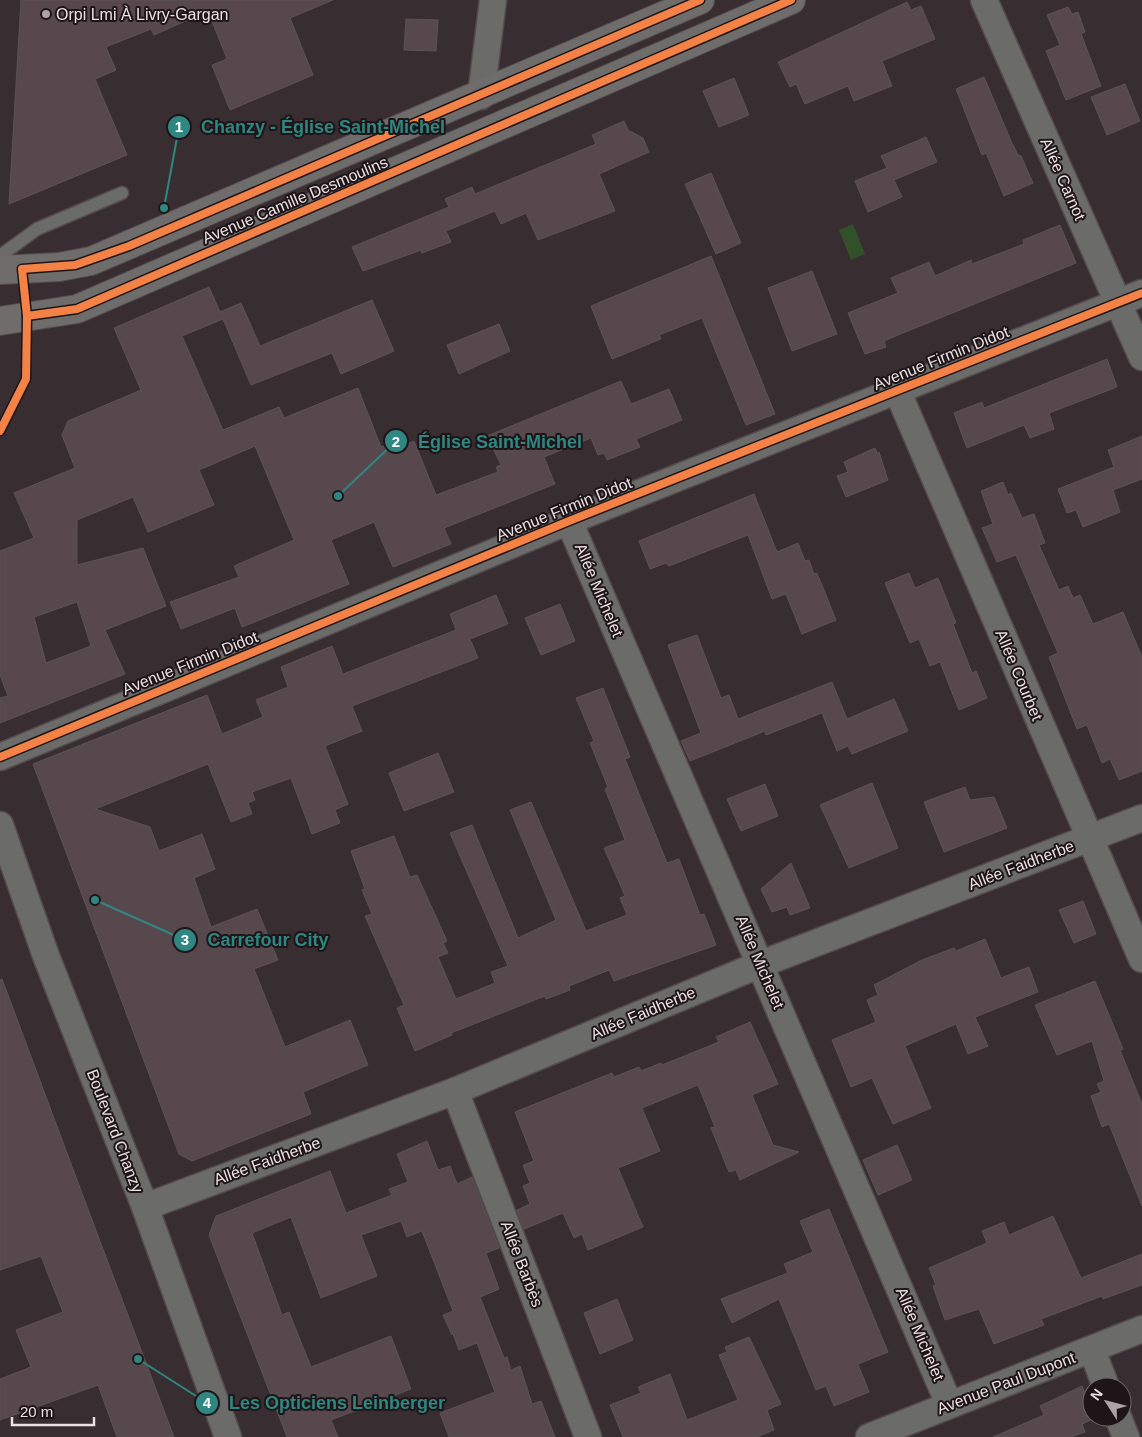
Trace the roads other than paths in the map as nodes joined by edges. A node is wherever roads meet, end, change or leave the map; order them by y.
1 (494, 0) edge
2 (700, 0) edge
3 (792, 0) edge
4 (984, 0) edge
5 (481, 96) junction
6 (122, 193) dead end
7 (0, 256) edge
8 (0, 270) edge
9 (1142, 293) edge
10 (1118, 303) junction
11 (0, 321) edge
12 (1142, 358) edge
13 (897, 390) junction
14 (569, 521) junction
15 (0, 757) edge
16 (1142, 818) edge
17 (0, 825) edge
18 (1090, 839) junction
19 (1142, 959) edge
20 (761, 964) junction
21 (455, 1091) junction
22 (145, 1207) junction
23 (1142, 1330) edge
24 (1092, 1350) junction
25 (1102, 1377) edge
26 (950, 1404) junction
27 (228, 1437) edge
28 (588, 1437) edge
29 (869, 1437) edge

1 - 5 street
2 - 5 main road, Avenue Camille Desmoulins
3 - 11 main road, Avenue Camille Desmoulins
4 - 10 street, Allée Carnot
5 - 8 main road, Avenue Camille Desmoulins
6 - 7 lane
9 - 10 street, Avenue Firmin Didot
10 - 12 street, Allée Carnot
10 - 13 street, Avenue Firmin Didot
13 - 14 street, Avenue Firmin Didot
13 - 18 street, Allée Courbet
14 - 15 street, Avenue Firmin Didot
14 - 20 street, Allée Michelet
16 - 18 street, Allée Faidherbe
17 - 22 street, Boulevard Chanzy
18 - 19 street, Allée Courbet
18 - 20 street, Allée Faidherbe
20 - 21 street, Allée Faidherbe
20 - 26 street, Allée Michelet
21 - 22 street, Allée Faidherbe
21 - 28 street, Allée Barbès
22 - 27 street, Boulevard Chanzy
23 - 24 street, Avenue Paul Dupont
24 - 25 street
24 - 26 street, Avenue Paul Dupont
26 - 29 street, Avenue Paul Dupont

